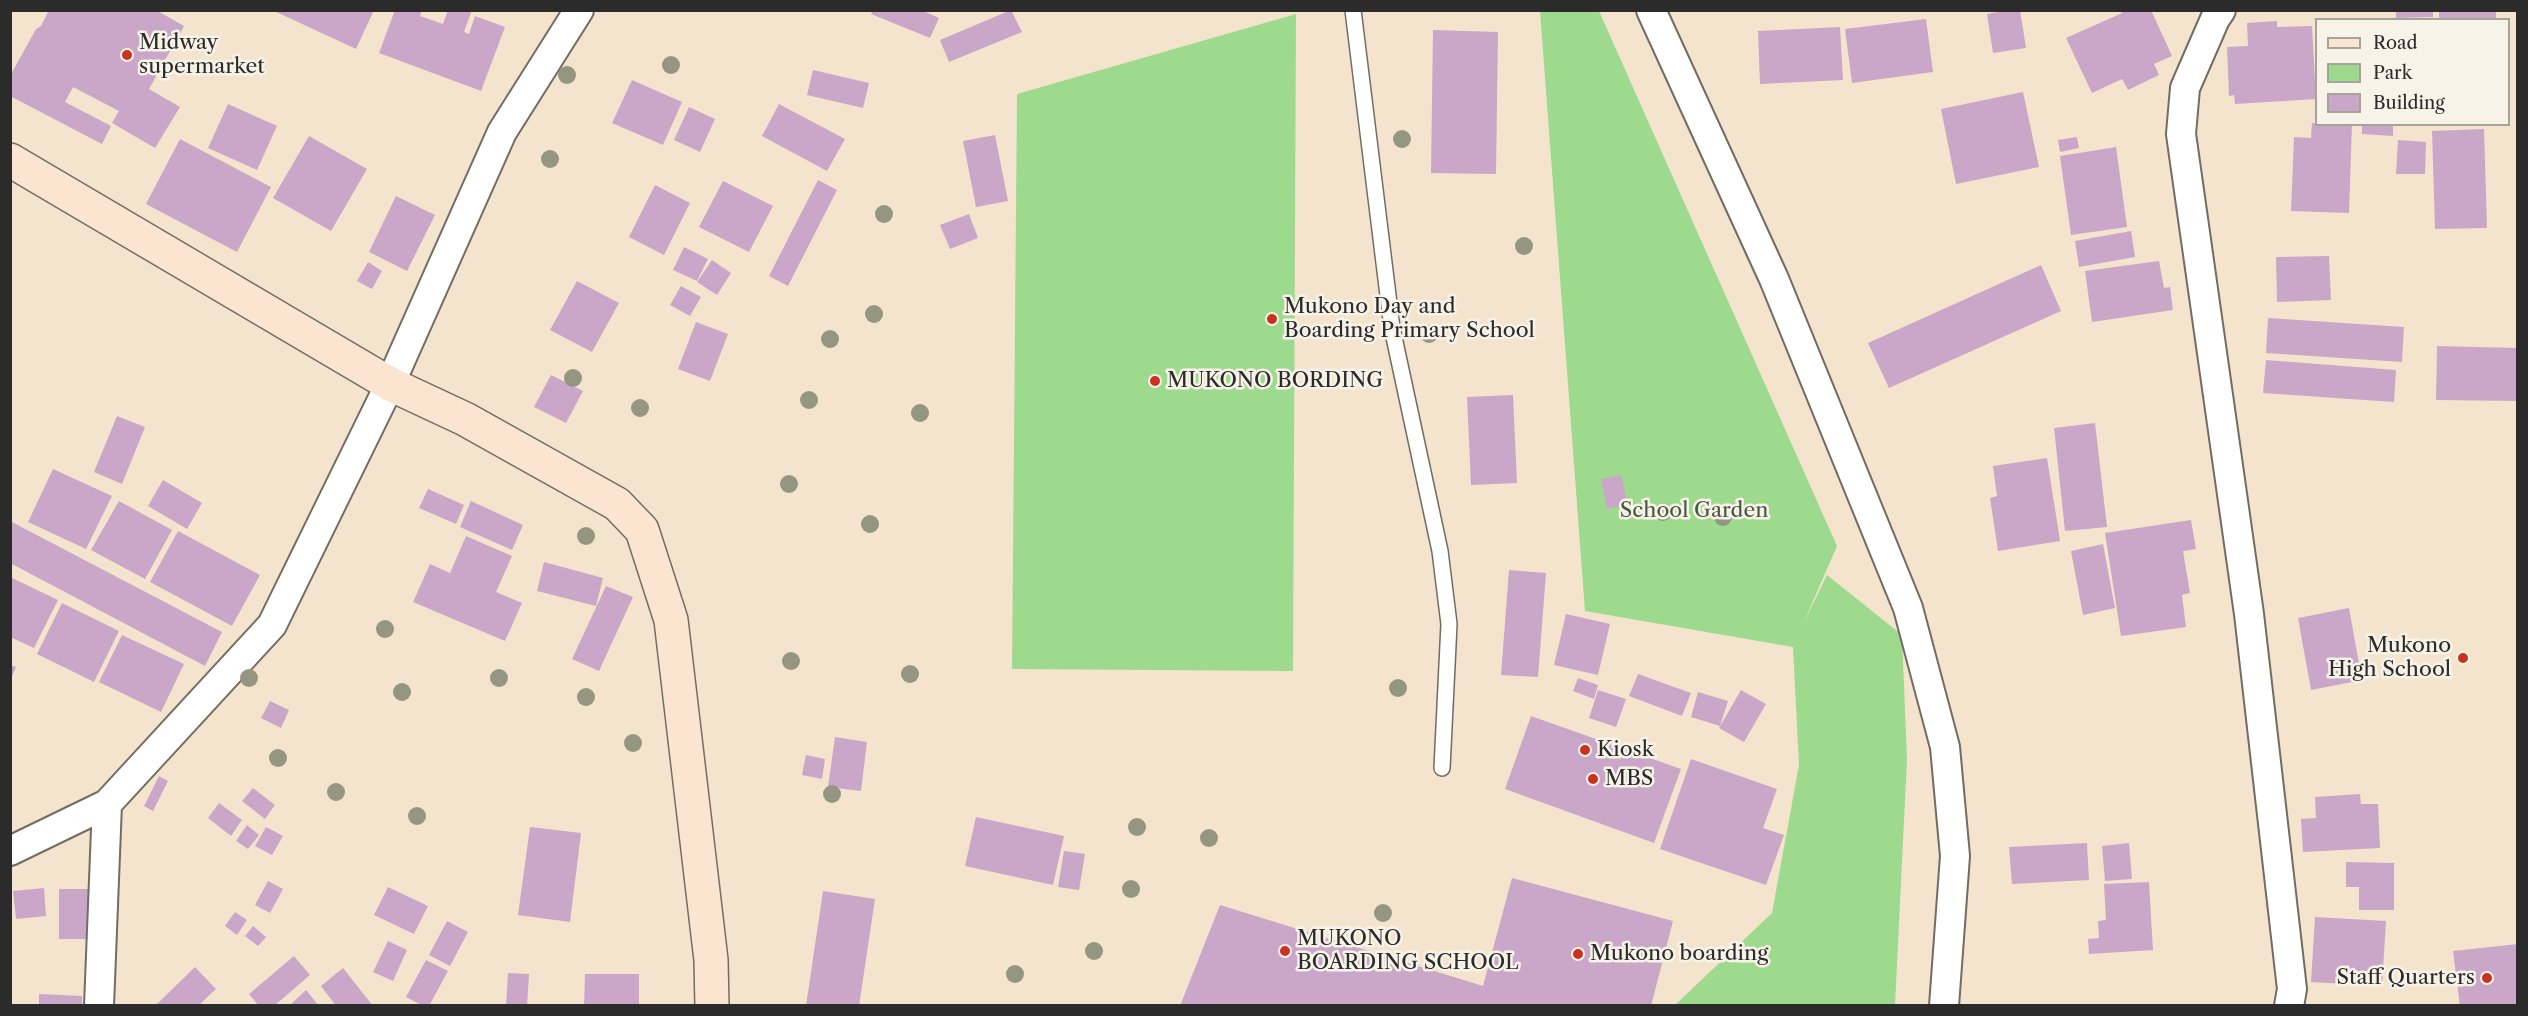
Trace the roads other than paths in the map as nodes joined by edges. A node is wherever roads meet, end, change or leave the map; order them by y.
1 (579, 10) edge
2 (1353, 10) edge
3 (1651, 10) edge
4 (2222, 10) edge
5 (10, 160) edge
6 (390, 384) junction
7 (1442, 768) dead end
8 (107, 804) junction
9 (10, 851) edge
10 (100, 970) junction
11 (99, 1005) edge
12 (111, 1005) edge
13 (712, 1005) edge
14 (1944, 1005) edge
15 (2289, 1005) edge

1 - 6 street
2 - 7 lane
3 - 14 street
4 - 15 street
5 - 6 street
6 - 8 street
6 - 13 street
8 - 9 street
8 - 10 street
10 - 11 street
10 - 12 street

